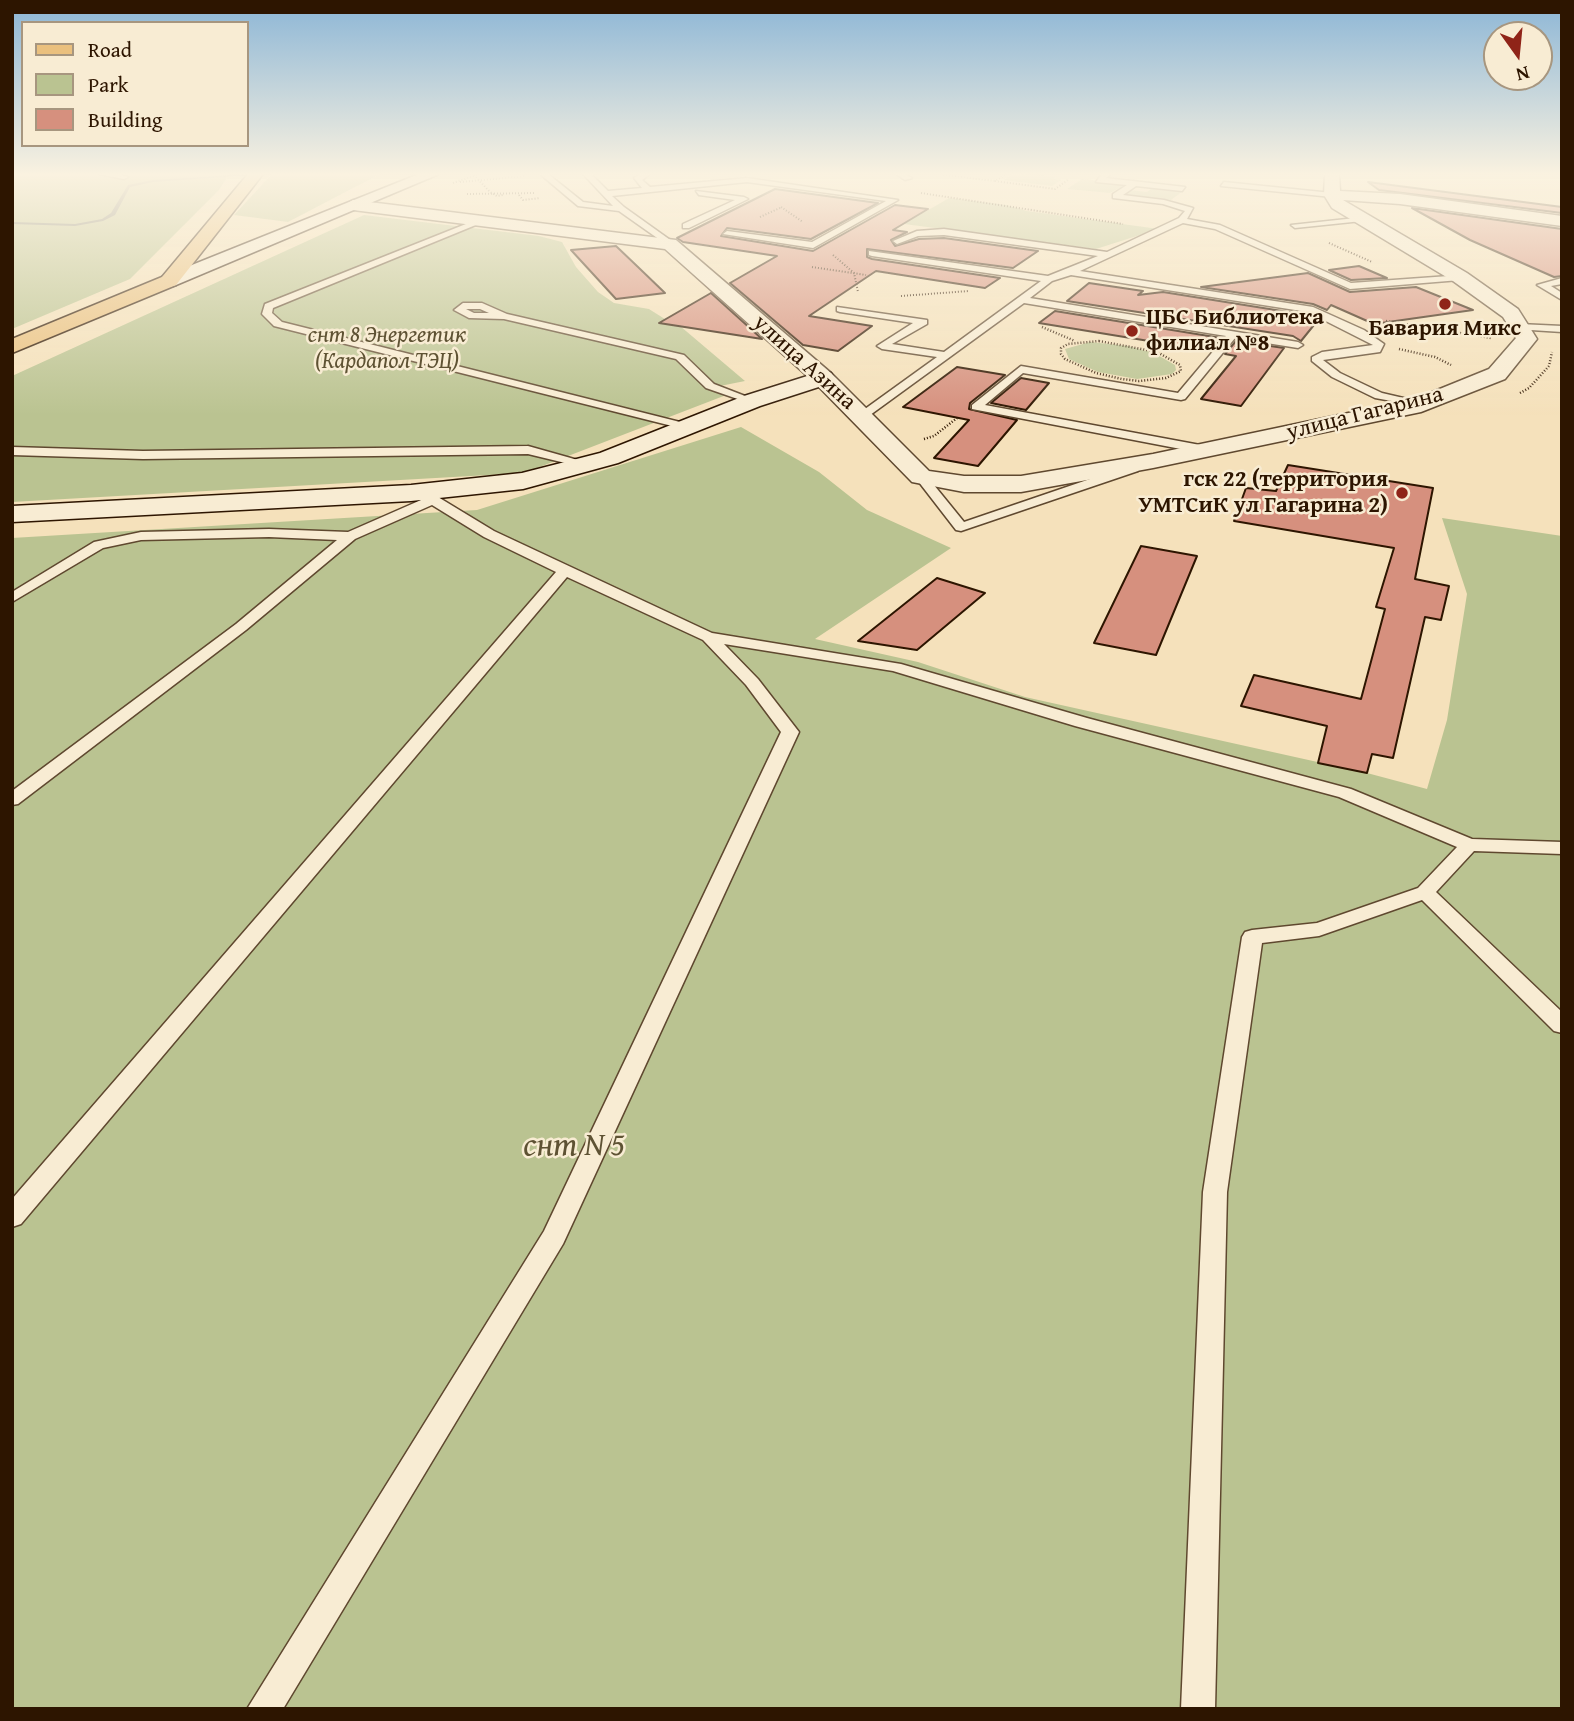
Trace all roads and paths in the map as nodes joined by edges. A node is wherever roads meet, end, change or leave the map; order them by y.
1 (191, 254) edge
2 (233, 254) edge
3 (398, 254) edge
4 (682, 254) edge
5 (831, 254) edge
6 (881, 254) edge
7 (1105, 254) edge
8 (1279, 254) edge
9 (1354, 254) edge
10 (1422, 254) edge
11 (812, 267) dead end
12 (1070, 272) junction
13 (854, 273) junction
14 (867, 275) dead end
15 (1461, 277) junction
16 (1049, 279) junction
17 (1412, 279) junction
18 (169, 281) junction
19 (1562, 281) edge
20 (949, 286) dead end
21 (1350, 286) junction
22 (858, 293) junction
23 (868, 295) dead end
24 (899, 296) dead end
25 (1375, 296) dead end
26 (1562, 297) edge
27 (1022, 300) junction
28 (840, 309) joint
29 (504, 316) dead end
30 (1377, 320) dead end
31 (1519, 327) junction
32 (1562, 329) edge
33 (1234, 334) junction
34 (1496, 339) dead end
35 (1298, 345) dead end
36 (1378, 346) junction
37 (12, 347) edge
38 (945, 355) junction
39 (1172, 360) dead end
40 (1453, 366) dead end
41 (823, 378) junction
42 (1139, 381) dead end
43 (752, 401) junction
44 (1421, 405) junction
45 (976, 407) junction
46 (862, 416) junction
47 (684, 427) junction
48 (924, 440) dead end
49 (1207, 450) junction
50 (12, 451) edge
51 (1153, 461) junction
52 (586, 464) junction
53 (921, 477) junction
54 (422, 496) junction
55 (12, 513) edge
56 (350, 536) junction
57 (565, 571) junction
58 (19, 590) edge
59 (12, 598) edge
60 (708, 637) junction
61 (12, 800) edge
62 (1469, 845) junction
63 (1562, 848) edge
64 (1424, 892) junction
65 (1562, 1025) edge
66 (12, 1217) edge
67 (264, 1709) edge
68 (1198, 1709) edge

1 - 18 main road
2 - 18 street
3 - 47 lane
4 - 41 street, улица Азина
5 - 13 path
6 - 16 lane
7 - 12 lane
8 - 21 lane
9 - 17 path
10 - 15 street
11 - 13 path
12 - 16 lane
12 - 36 lane
13 - 14 path
13 - 22 path
15 - 17 lane
15 - 31 street
16 - 27 lane, улица Азина
17 - 21 lane
18 - 37 main road
19 - 26 lane
20 - 24 path
21 - 25 lane
22 - 23 path
22 - 28 path
27 - 33 lane
27 - 38 lane, улица Азина
28 - 38 lane
29 - 43 lane
30 - 34 path
31 - 32 lane
31 - 44 street, улица Гагарина
33 - 35 lane
33 - 45 lane
36 - 40 path
36 - 44 lane
38 - 46 lane, улица Азина
39 - 42 path
41 - 43 street
41 - 46 street, улица Азина
43 - 47 street
44 - 49 street, улица Гагарина
45 - 48 path
45 - 49 lane
46 - 53 street, улица Азина
47 - 52 street
49 - 51 street, улица Гагарина
50 - 52 lane
51 - 53 street, улица Гагарина
51 - 53 lane
52 - 54 street
54 - 55 street
54 - 56 lane
54 - 57 lane
56 - 58 lane
56 - 61 lane
57 - 60 lane
57 - 66 lane
58 - 59 lane
60 - 62 lane
60 - 67 lane
62 - 63 lane
62 - 64 lane
64 - 65 lane
64 - 68 lane

